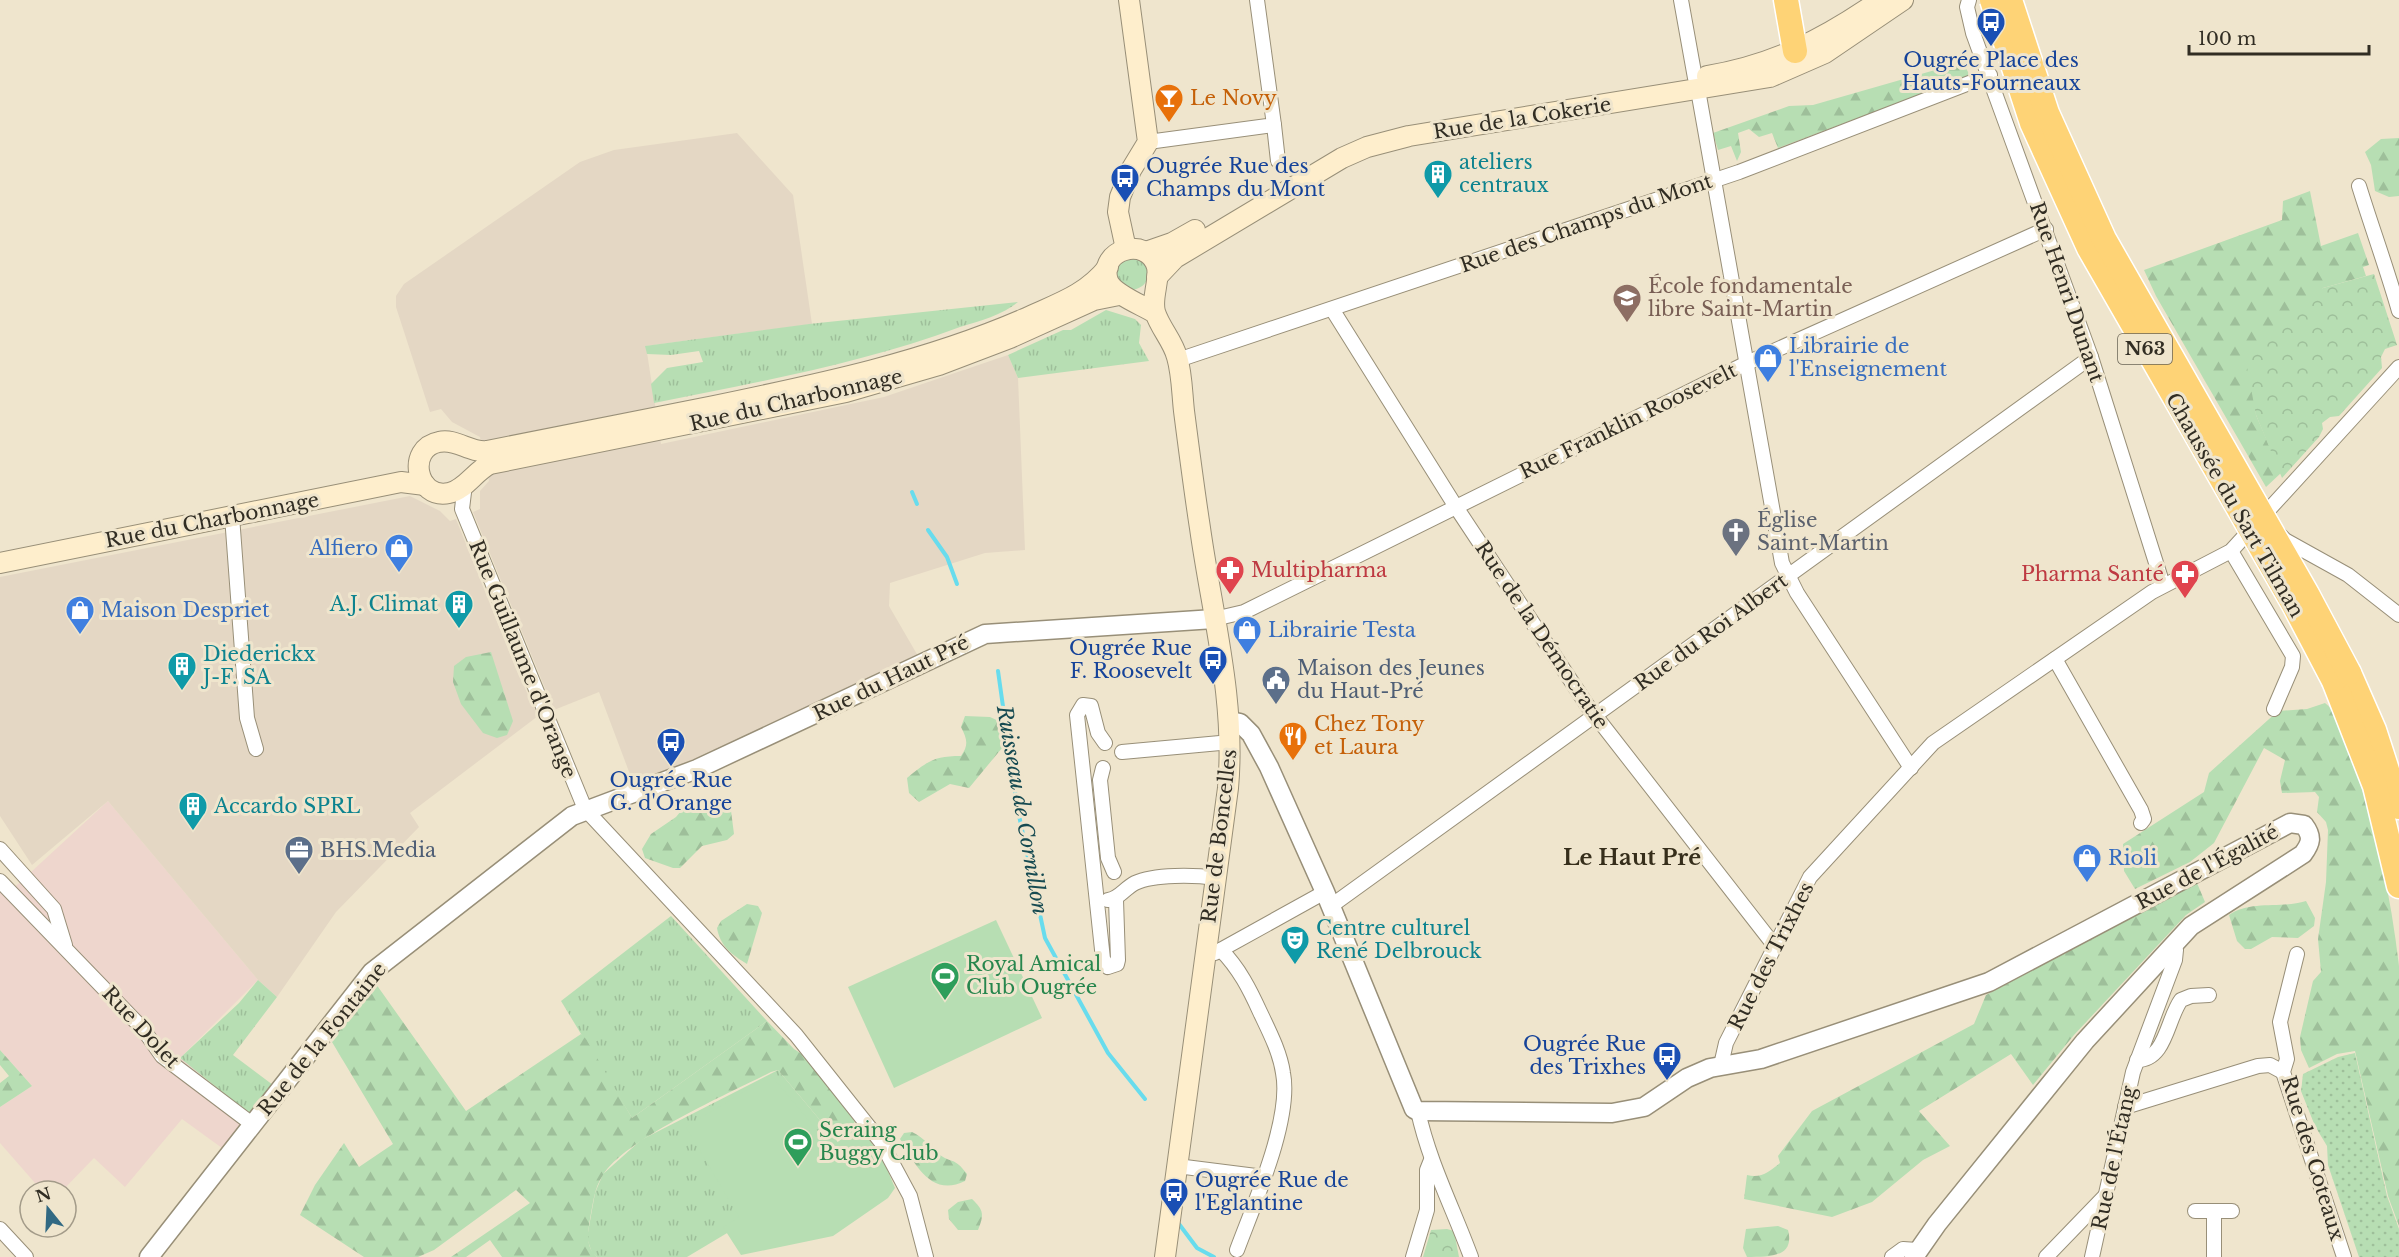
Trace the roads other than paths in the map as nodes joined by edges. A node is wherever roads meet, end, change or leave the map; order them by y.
1 (1129, 0) edge
2 (1257, 0) edge
3 (1681, 0) edge
4 (1786, 0) edge
5 (1880, 0) edge
6 (1903, 0) edge
7 (1969, 0) edge
8 (1992, 0) edge
9 (2010, 0) edge
10 (1795, 51) junction
11 (1990, 75) junction
12 (1696, 84) junction
13 (1274, 125) junction
14 (1148, 141) junction
15 (1278, 161) dead end
16 (1714, 179) junction
17 (2359, 186) dead end
18 (2046, 229) junction
19 (1126, 249) junction
20 (1146, 252) junction
21 (2393, 266) edge
22 (1107, 267) junction
23 (1156, 280) junction
24 (1125, 297) junction
25 (1332, 309) junction
26 (2399, 311) edge
27 (1155, 313) junction
28 (2091, 357) junction
29 (1178, 360) junction
30 (1747, 363) junction
31 (2399, 367) edge
32 (460, 446) junction
33 (419, 459) junction
34 (466, 482) junction
35 (424, 485) junction
36 (443, 494) junction
37 (1456, 507) junction
38 (462, 509) junction
39 (2266, 514) junction
40 (232, 516) junction
41 (0, 549) edge
42 (2231, 551) junction
43 (0, 563) edge
44 (1787, 577) junction
45 (2163, 585) junction
46 (2399, 615) edge
47 (1214, 619) junction
48 (2055, 659) junction
49 (2342, 677) junction
50 (2274, 710) dead end
51 (1594, 715) junction
52 (1230, 721) junction
53 (1231, 742) junction
54 (1105, 743) junction
55 (1081, 744) junction
56 (256, 749) dead end
57 (1122, 752) junction
58 (1103, 768) junction
59 (1911, 768) junction
60 (1084, 770) junction
61 (2399, 807) edge
62 (585, 809) junction
63 (2141, 823) dead end
64 (0, 849) edge
65 (1114, 872) junction
66 (1096, 873) junction
67 (1216, 878) junction
68 (0, 881) edge
69 (1137, 882) junction
70 (2399, 886) edge
71 (1328, 899) junction
72 (1116, 900) junction
73 (1098, 902) junction
74 (65, 945) junction
75 (1774, 945) junction
76 (2172, 946) junction
77 (1213, 954) junction
78 (2297, 954) dead end
79 (2209, 995) dead end
80 (2137, 1060) junction
81 (1720, 1065) junction
82 (2283, 1072) junction
83 (2125, 1107) junction
84 (1416, 1110) junction
85 (252, 1124) junction
86 (1431, 1160) junction
87 (1177, 1166) junction
88 (1264, 1177) junction
89 (2106, 1195) junction
90 (2195, 1211) dead end
91 (2214, 1211) junction
92 (2232, 1211) dead end
93 (0, 1229) edge
94 (1237, 1250) dead end
95 (1916, 1253) edge
96 (26, 1257) edge
97 (148, 1257) edge
98 (926, 1257) edge
99 (1165, 1257) edge
100 (1413, 1257) edge
101 (1471, 1257) edge
102 (1892, 1257) edge
103 (2046, 1257) edge
104 (2092, 1257) edge
105 (2214, 1257) edge
106 (2344, 1257) edge

1 - 14 main road
2 - 13 street
3 - 12 street
4 - 10 highway
5 - 10 main road, Rue de la Cokerie
6 - 12 main road, Rue de la Cokerie
7 - 11 street, Rue Henri Dunant
8 - 49 highway, Chaussée du Sart Tilman / N63, bridge
9 - 49 highway, Chaussée du Sart Tilman / N63, bridge
10 - 12 main road, Rue de la Cokerie
11 - 16 street, Rue des Champs du Mont
11 - 18 street, Rue Henri Dunant
12 - 16 street
12 - 20 main road, Rue de la Cokerie
12 - 23 main road, Rue de la Cokerie
13 - 14 street
13 - 15 street
14 - 19 main road
16 - 25 street, Rue des Champs du Mont
16 - 30 street
17 - 21 street
18 - 28 street, Rue Henri Dunant
18 - 30 street, Rue Franklin Roosevelt
19 - 20 main road
19 - 22 main road
20 - 23 main road, Rue de Boncelles
21 - 26 street
22 - 24 main road
22 - 32 main road, Rue du Charbonnage
23 - 24 main road
23 - 27 main road, Rue de Boncelles
24 - 27 main road
24 - 34 main road, Rue du Charbonnage
25 - 29 street, Rue des Champs du Mont
25 - 37 street, Rue de la Démocratie
27 - 29 main road, Rue de Boncelles
28 - 44 street, Rue du Roi Albert
28 - 45 street, Rue Henri Dunant
29 - 47 main road, Rue de Boncelles
30 - 37 street, Rue Franklin Roosevelt
30 - 44 street
31 - 39 street
32 - 33 main road, Rue du Charbonnage
32 - 34 main road
33 - 35 main road
33 - 41 main road, Rue du Charbonnage
34 - 36 main road, Rue du Charbonnage
34 - 38 street, Rue Guillaume d'Orange
35 - 36 main road, Rue du Charbonnage
35 - 40 main road, Rue du Charbonnage
36 - 38 street, Rue Guillaume d'Orange
37 - 47 street, Rue Franklin Roosevelt
37 - 51 street, Rue de la Démocratie
38 - 62 street, Rue Guillaume d'Orange
39 - 42 street
39 - 46 street
40 - 43 main road, Rue du Charbonnage
40 - 56 street
42 - 45 street, Rue des Trixhes
42 - 50 street
44 - 51 street, Rue du Roi Albert
44 - 59 street
45 - 48 street, Rue des Trixhes
47 - 52 main road, Rue de Boncelles
47 - 62 street, Rue du Haut Pré
48 - 59 street, Rue des Trixhes
48 - 63 street
49 - 61 highway, Chaussée du Sart Tilman / N63
49 - 70 highway, Chaussée du Sart Tilman / N63
51 - 71 street, Rue du Roi Albert
51 - 75 street, Rue de la Démocratie
52 - 53 main road, Rue de Boncelles
52 - 71 street
53 - 57 street
53 - 67 main road, Rue de Boncelles
54 - 55 street
54 - 55 street
54 - 57 street
55 - 60 street
57 - 58 street
58 - 60 street
58 - 65 street
59 - 75 street, Rue des Trixhes
60 - 66 street
62 - 85 street, Rue de la Fontaine
62 - 98 street
64 - 74 street, Rue Dolet
65 - 66 street
65 - 69 street
66 - 73 street
67 - 69 street
67 - 77 main road, Rue de Boncelles
68 - 74 street, Rue Dolet
69 - 72 street
71 - 77 street, Rue du Roi Albert
71 - 84 street
72 - 73 street
72 - 73 street
74 - 85 street, Rue Dolet
75 - 81 street, Rue des Trixhes
76 - 80 street, Rue de l'Étang
76 - 81 street, Rue de l'Égalité
76 - 95 street, Rue de l'Égalité
77 - 87 main road, Rue de Boncelles
77 - 88 street
78 - 82 street, Rue des Coteaux
79 - 80 street, Rue de l'Étang
80 - 83 street, Rue de l'Étang
81 - 84 street
82 - 83 street
82 - 106 street, Rue des Coteaux
83 - 89 street, Rue de l'Étang
84 - 86 street
85 - 97 street, Rue de la Fontaine
86 - 100 street
86 - 101 street
87 - 88 street
87 - 99 main road, Rue de Boncelles
88 - 94 street
89 - 103 street
89 - 104 street, Rue de l'Étang
90 - 91 street
91 - 92 street
91 - 105 street
93 - 96 street
95 - 102 street

